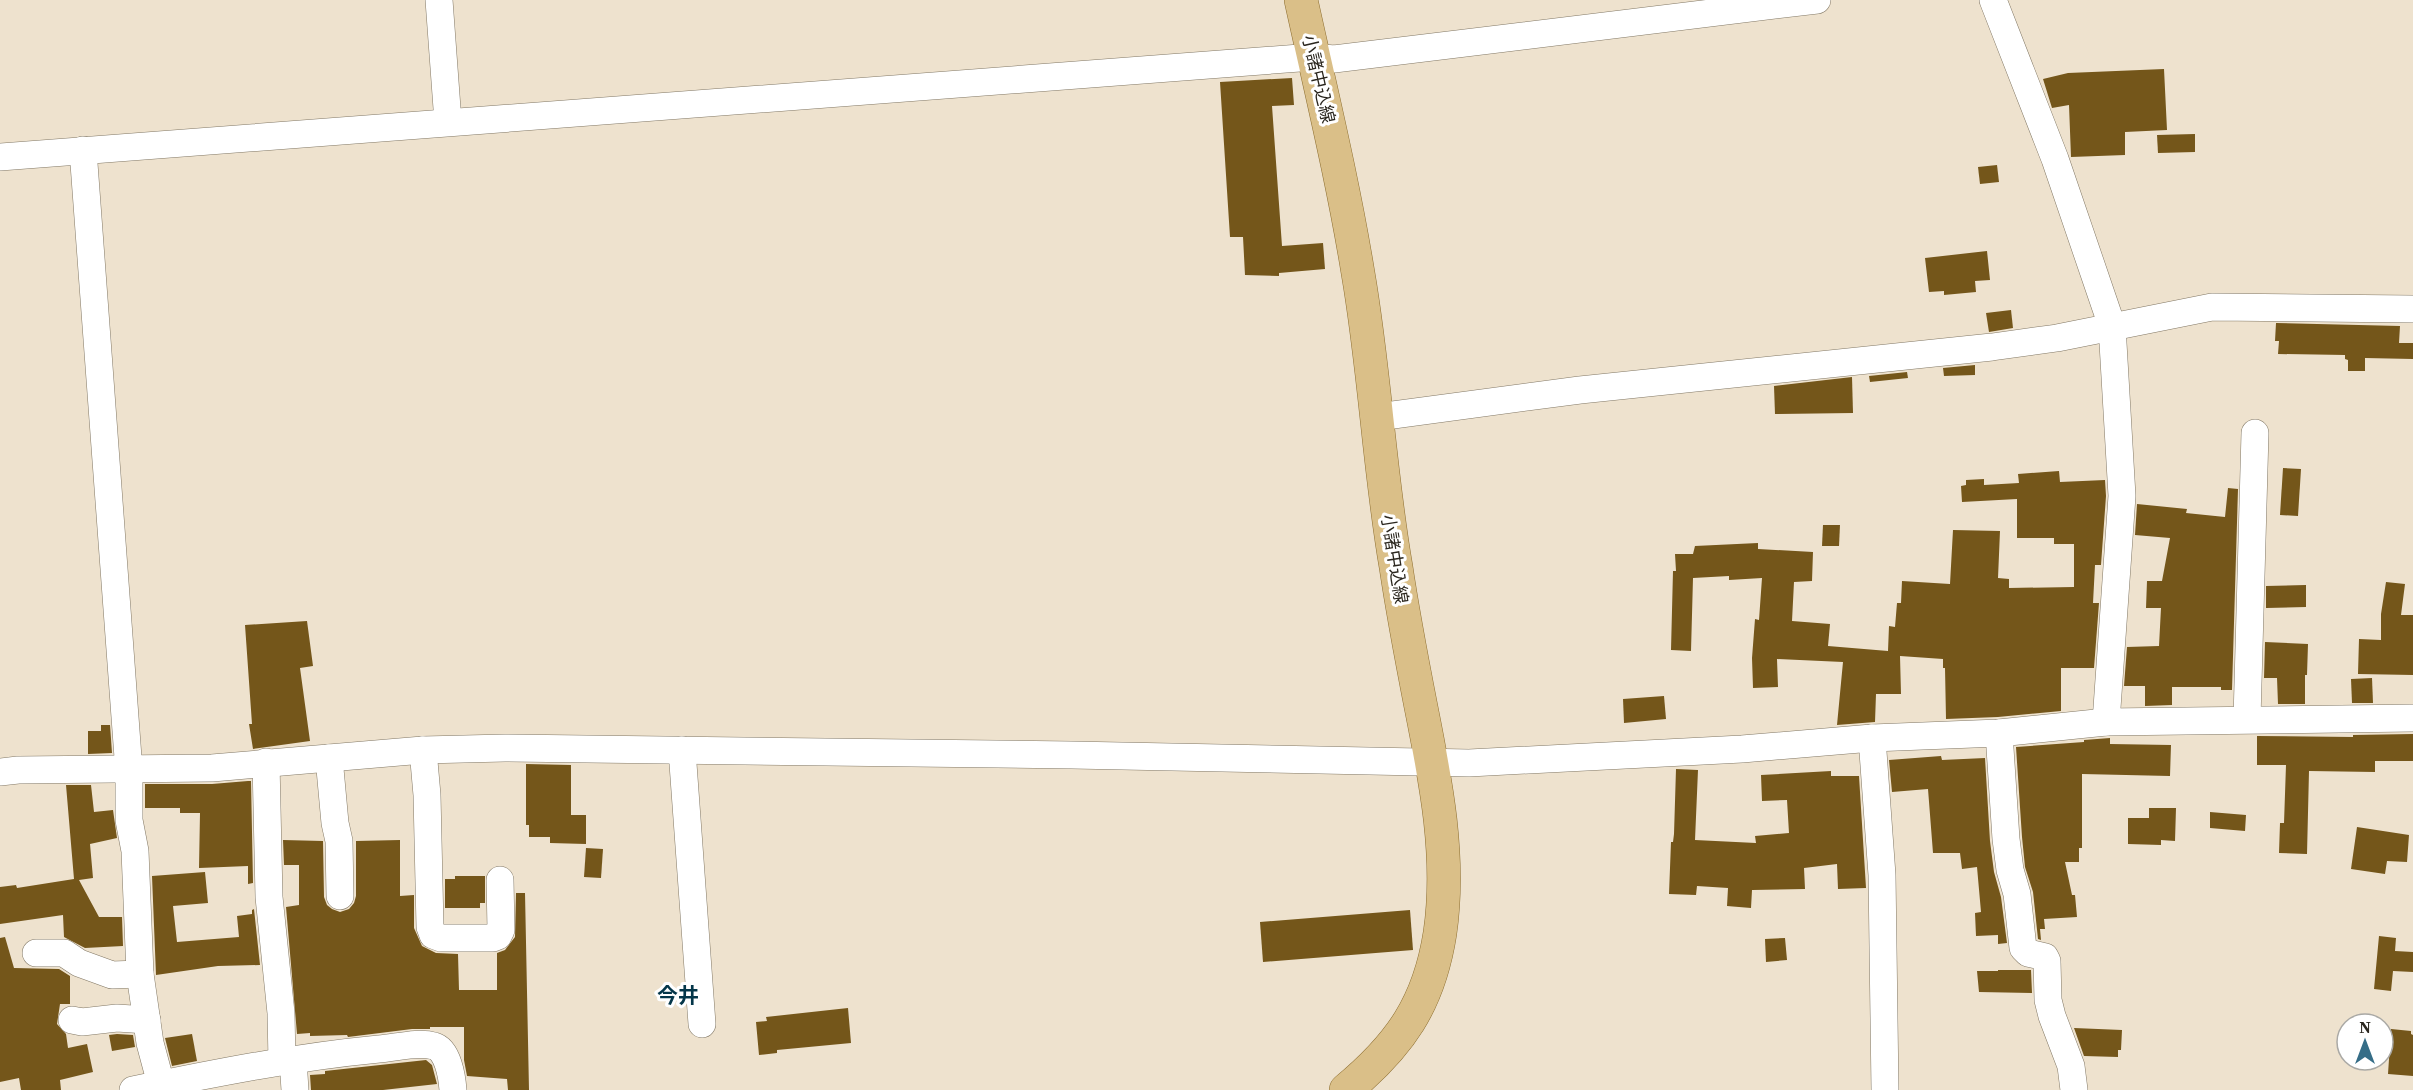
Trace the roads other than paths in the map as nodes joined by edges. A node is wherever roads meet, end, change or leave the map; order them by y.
1 (439, 0) edge
2 (1300, 0) edge
3 (1817, 0) edge
4 (1993, 0) edge
5 (1313, 57) junction
6 (448, 122) junction
7 (83, 150) junction
8 (0, 157) edge
9 (2413, 309) edge
10 (2112, 326) junction
11 (1378, 417) junction
12 (2255, 433) dead end
13 (2413, 718) edge
14 (2247, 719) junction
15 (2106, 722) junction
16 (1999, 733) junction
17 (1872, 738) junction
18 (423, 750) junction
19 (682, 750) junction
20 (329, 758) junction
21 (266, 762) junction
22 (1432, 762) junction
23 (129, 771) junction
24 (0, 772) edge
25 (500, 880) dead end
26 (340, 896) dead end
27 (36, 953) dead end
28 (140, 974) junction
29 (72, 1020) dead end
30 (147, 1020) junction
31 (702, 1024) dead end
32 (288, 1060) junction
33 (162, 1084) junction
34 (133, 1090) edge
35 (295, 1090) edge
36 (453, 1090) edge
37 (1346, 1090) edge
38 (1885, 1090) edge
39 (2074, 1090) edge

1 - 6 street
2 - 5 main road, 小諸中込線
3 - 5 street
4 - 10 street
5 - 6 street
5 - 11 main road, 小諸中込線
6 - 7 street
7 - 8 street
7 - 23 street
9 - 10 street
10 - 11 street
10 - 15 street
11 - 22 main road, 小諸中込線
12 - 14 street
13 - 14 street
14 - 15 street
15 - 16 street
16 - 17 street
16 - 39 street
17 - 22 street
17 - 38 street
18 - 19 street
18 - 20 street
18 - 25 street
19 - 22 street
19 - 31 street
20 - 21 street
20 - 26 street
21 - 23 street
21 - 32 street
22 - 37 main road, 小諸中込線
23 - 24 street
23 - 28 street
27 - 28 street
28 - 30 street
29 - 30 street
30 - 33 street
32 - 33 street
32 - 35 street
32 - 36 street
33 - 34 street

